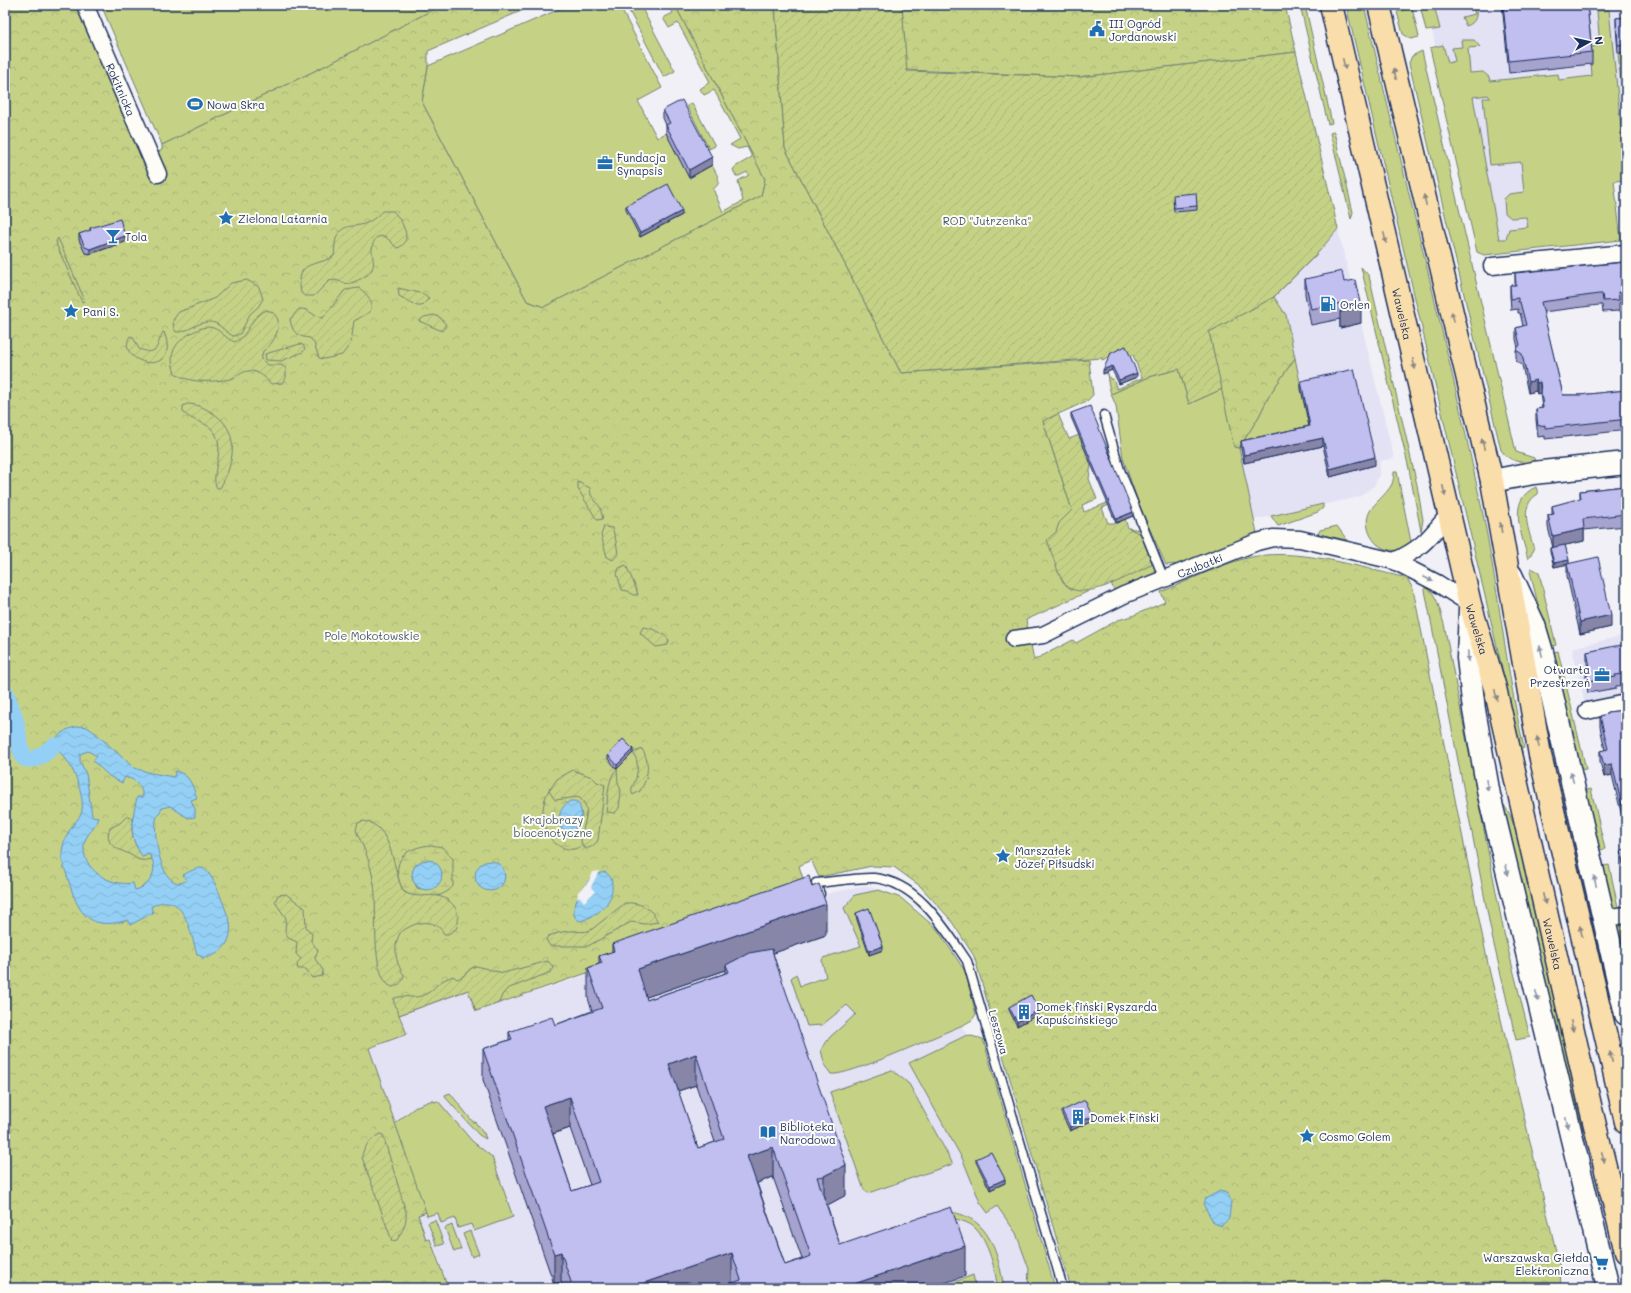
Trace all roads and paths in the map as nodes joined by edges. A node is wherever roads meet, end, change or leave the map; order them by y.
1 (85, 5) edge
2 (1331, 5) edge
3 (1379, 5) edge
4 (158, 174) dead end
5 (1626, 253) edge
6 (1492, 266) dead end
7 (1104, 415) dead end
8 (1626, 463) edge
9 (1492, 482) junction
10 (1449, 514) junction
11 (1394, 561) junction
12 (1507, 567) junction
13 (1164, 579) junction
14 (1470, 604) junction
15 (1014, 639) dead end
16 (1626, 703) edge
17 (1587, 711) dead end
18 (821, 898) edge
19 (1626, 915) edge
20 (1603, 918) junction
21 (1626, 1014) edge
22 (1626, 1122) edge
23 (1626, 1252) edge
24 (1606, 1286) edge
25 (1063, 1288) edge

1 - 4 street, Rokitnicka
2 -> 10 main road, Wawelska
9 -> 3 main road
5 - 6 street
7 - 13 lane
8 - 9 main road
12 -> 9 main road
10 - 11 street
10 - 14 main road, Wawelska
11 - 13 street, Czubatki
11 -> 14 street, Czubatki
20 -> 12 main road
22 -> 12 main road
13 - 15 street, Czubatki
14 -> 23 main road, Wawelska
14 -> 24 main road
16 - 17 street
18 - 25 lane, Leszowa
19 - 20 street
20 - 21 main road

